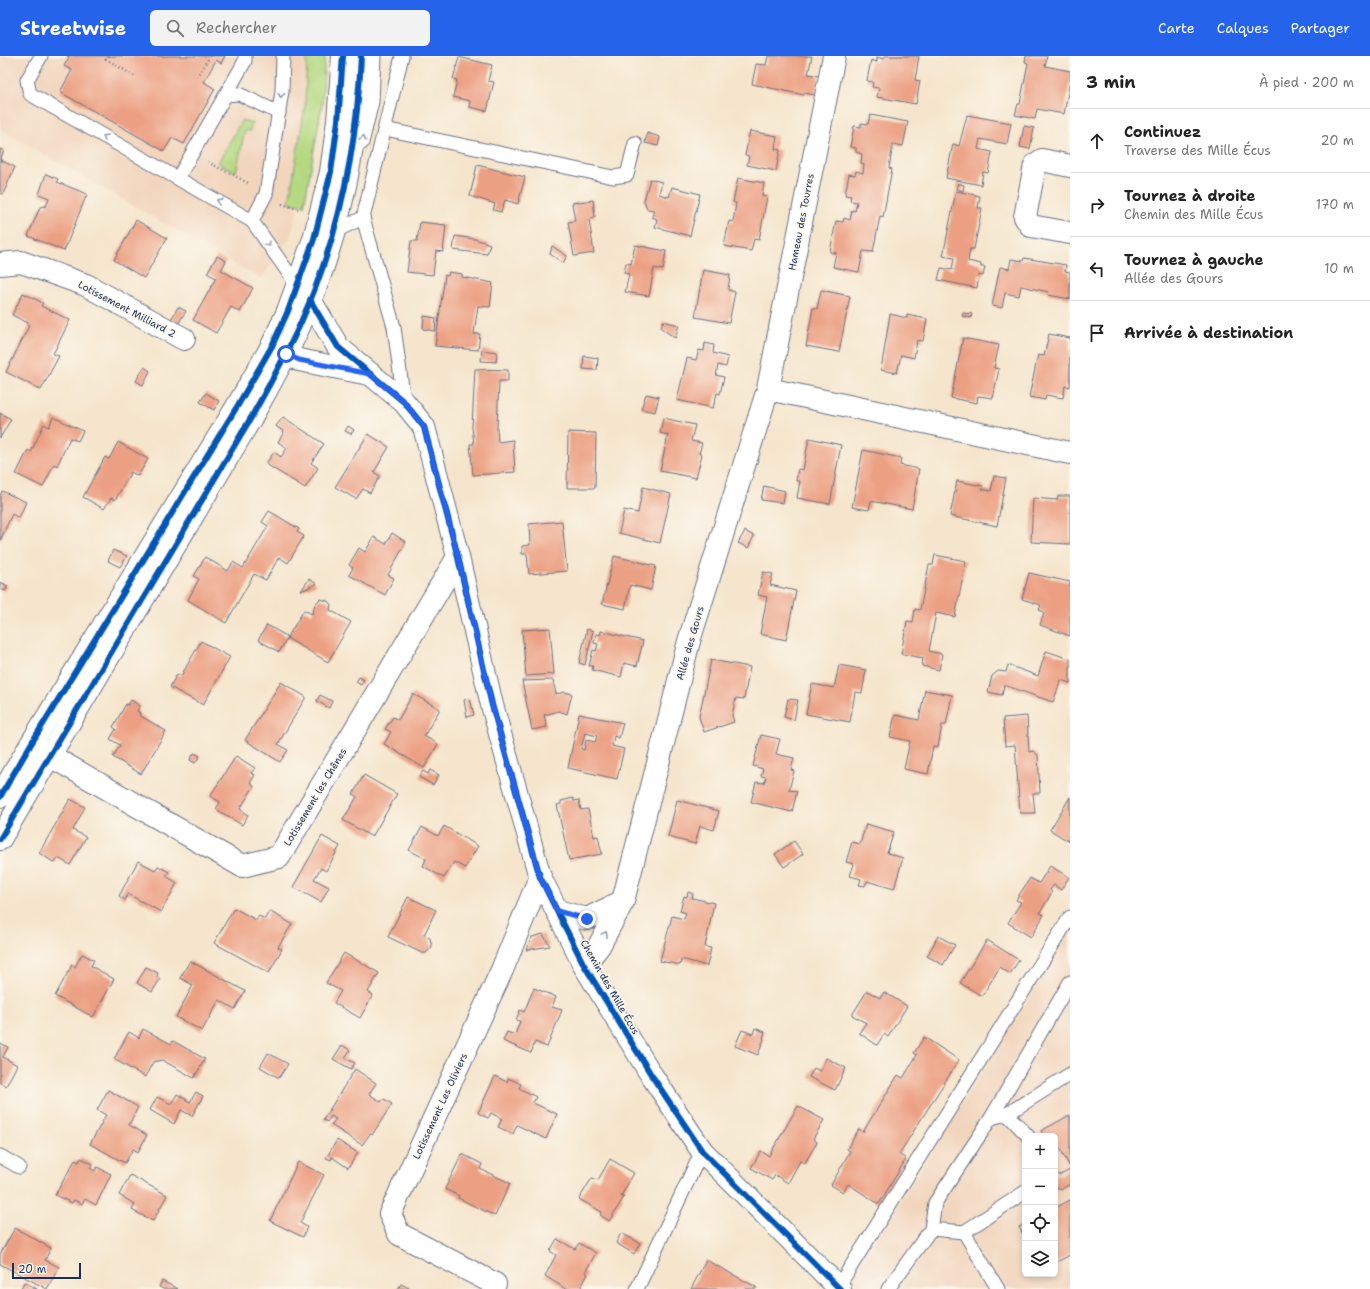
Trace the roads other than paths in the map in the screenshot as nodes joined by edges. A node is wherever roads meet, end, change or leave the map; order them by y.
1 (41, 56) edge
2 (245, 56) edge
3 (283, 56) edge
4 (343, 56) edge
5 (360, 56) edge
6 (374, 56) edge
7 (402, 56) edge
8 (834, 56) edge
9 (225, 96) junction
10 (279, 113) junction
11 (385, 129) junction
12 (635, 143) dead end
13 (1070, 166) edge
14 (178, 178) junction
15 (342, 201) junction
16 (363, 218) junction
17 (252, 221) junction
18 (335, 231) junction
19 (1070, 233) edge
20 (0, 264) edge
21 (304, 293) junction
22 (184, 339) dead end
23 (279, 350) junction
24 (370, 374) junction
25 (768, 389) junction
26 (404, 402) junction
27 (1070, 453) edge
28 (458, 556) junction
29 (31, 744) junction
30 (50, 754) junction
31 (0, 797) edge
32 (0, 839) edge
33 (540, 877) junction
34 (623, 901) junction
35 (557, 911) junction
36 (1070, 917) edge
37 (584, 965) junction
38 (1070, 982) edge
39 (1070, 1074) edge
40 (1007, 1114) junction
41 (991, 1118) junction
42 (1025, 1133) edge
43 (702, 1151) junction
44 (0, 1156) edge
45 (19, 1167) dead end
46 (1022, 1194) edge
47 (931, 1229) junction
48 (964, 1232) junction
49 (495, 1284) dead end
50 (839, 1288) edge
51 (637, 1289) edge
52 (888, 1289) edge
53 (998, 1289) edge

14 -> 1 lane
2 - 9 lane
3 -> 10 lane
4 - 21 street
5 - 15 street
15 -> 6 lane
7 - 11 lane
8 - 25 street, Hameau des Tourres
9 - 10 lane
9 - 14 lane
10 - 17 lane
11 - 12 lane
11 - 16 lane
13 - 19 street
17 -> 14 lane
15 - 18 street
16 - 18 lane
16 - 26 lane
17 -> 21 lane
18 - 21 street
20 - 22 street, Lotissement Milliard 2
21 - 23 street
21 - 24 street, Chemin des Mille Écus
23 - 24 street
23 - 29 street
23 - 30 street
24 - 26 street, Chemin des Mille Écus
25 - 27 street
25 - 34 street, Allée des Gours
26 - 28 street, Chemin des Mille Écus
28 - 30 street, Lotissement les Chênes
28 - 33 street, Chemin des Mille Écus
29 - 30 street, Lotissement les Chênes
29 - 31 street
30 - 32 street
33 - 35 street, Chemin des Mille Écus
33 - 49 street, Lotissement Les Oliviers
34 - 35 street
37 -> 34 street, Allée des Gours
35 - 37 street, Chemin des Mille Écus
36 - 50 lane
37 - 43 street, Chemin des Mille Écus
38 - 41 lane
39 - 40 lane
40 - 41 lane
40 - 42 lane
41 - 47 lane
43 - 50 street, Chemin des Mille Écus
43 - 51 lane
44 - 45 lane
46 - 48 lane
47 - 48 lane
47 - 52 lane
48 - 53 lane

